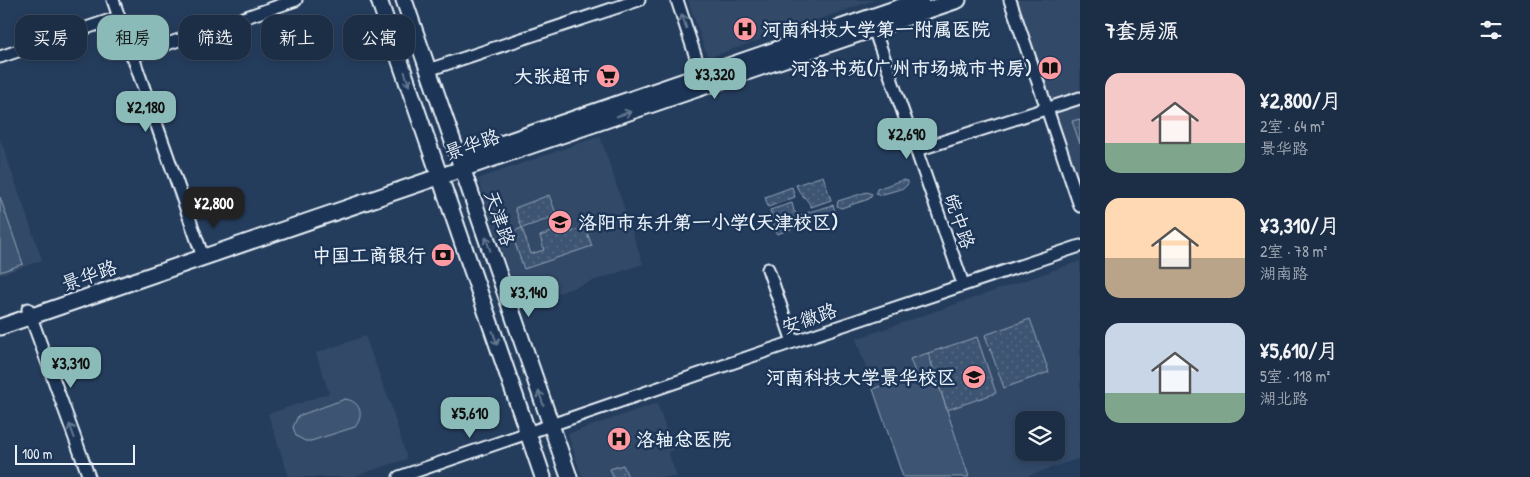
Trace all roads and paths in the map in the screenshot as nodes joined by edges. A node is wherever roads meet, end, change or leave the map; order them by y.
1 (113, 0) edge
2 (296, 0) edge
3 (379, 0) edge
4 (404, 0) edge
5 (639, 0) edge
6 (677, 0) edge
7 (920, 0) edge
8 (958, 0) edge
9 (1010, 0) edge
10 (118, 15) edge
11 (97, 24) edge
12 (874, 29) junction
13 (169, 43) edge
14 (0, 57) edge
15 (133, 60) edge
16 (428, 70) junction
17 (702, 76) junction
18 (1080, 98) edge
19 (1047, 109) junction
20 (918, 150) junction
21 (460, 164) junction
22 (439, 171) junction
23 (1080, 206) edge
24 (1080, 246) edge
25 (201, 253) junction
26 (768, 269) dead end
27 (963, 284) junction
28 (29, 313) junction
29 (0, 319) edge
30 (0, 327) edge
31 (793, 342) junction
32 (551, 426) junction
33 (528, 434) junction
34 (89, 477) edge
35 (399, 477) edge
36 (544, 477) edge
37 (568, 477) edge

1 - 10 street
2 - 13 street
3 -> 22 main road
4 - 16 main road, 天津路
5 - 16 street
17 -> 6 street
7 - 17 main road, 景华路
8 - 12 main road, 景华路
9 - 19 street
11 - 14 street
12 - 20 street, 皖中路
21 -> 12 main road, 景华路
15 - 25 street
16 - 21 main road, 天津路
17 - 21 main road, 景华路
18 - 19 street
19 - 20 street
19 - 23 street
20 - 27 street, 皖中路
21 - 22 main road, 景华路
32 -> 21 main road, 天津路
22 - 25 main road, 景华路
22 -> 33 main road
24 - 27 street, 安徽路
25 - 28 main road, 景华路
26 - 31 street
27 - 31 street, 安徽路
28 - 29 main road, 景华路
28 - 30 main road, 景华路
34 -> 28 street
31 - 32 street, 安徽路
32 - 33 street, 安徽路
32 - 37 main road, 天津路
33 - 35 street, 安徽路
33 - 36 main road

